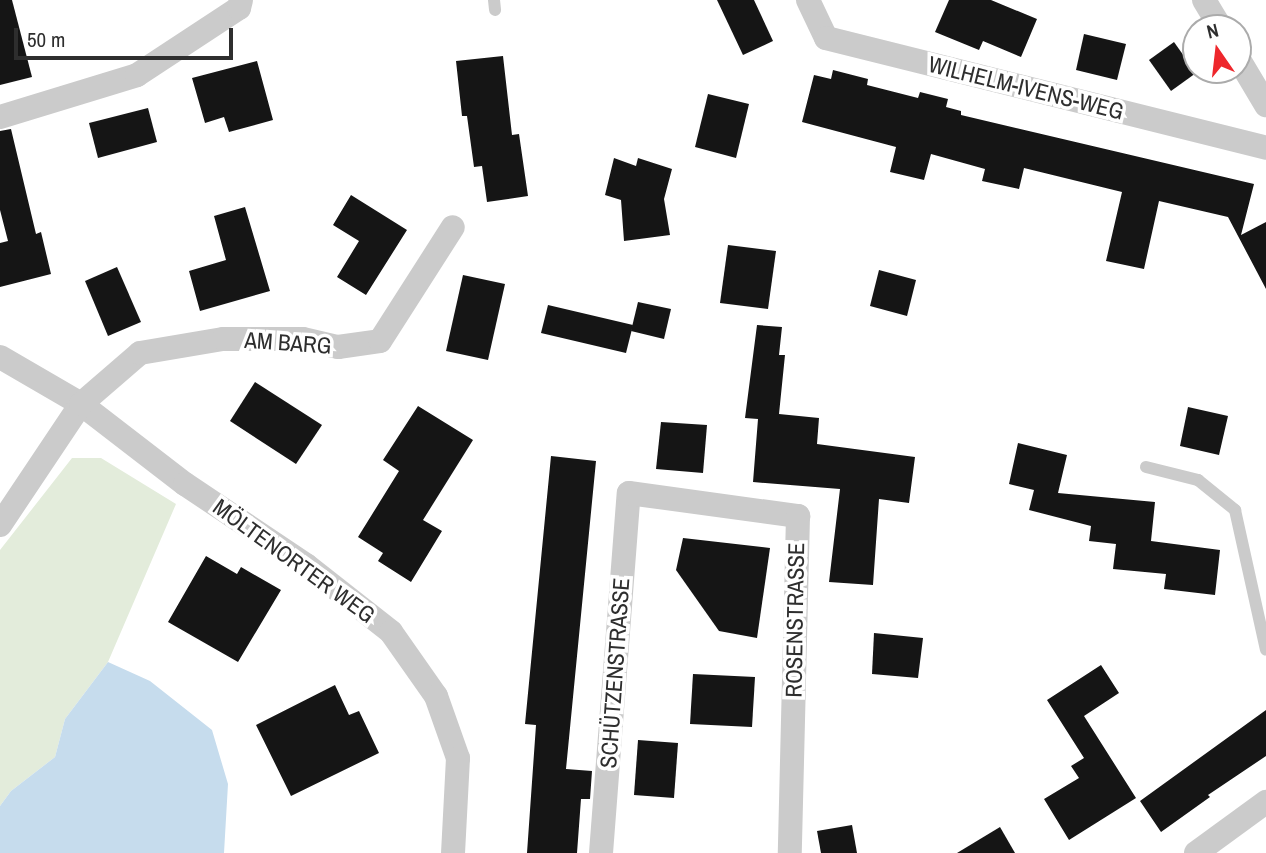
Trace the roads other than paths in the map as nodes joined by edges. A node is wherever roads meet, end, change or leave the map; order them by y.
1 (241, 0) edge
2 (808, 0) edge
3 (1252, 82) edge
4 (1266, 105) edge
5 (0, 117) edge
6 (1266, 148) edge
7 (453, 227) dead end
8 (0, 357) edge
9 (81, 404) junction
10 (1146, 467) dead end
11 (629, 493) joint
12 (0, 525) edge
13 (1266, 650) edge
14 (1266, 802) edge
15 (453, 853) edge
16 (601, 853) edge
17 (790, 853) edge
18 (1196, 853) edge

1 - 5 street
2 - 6 street, WILHELM-IVENS-WEG
3 - 4 street
7 - 9 street, AM BARG
8 - 9 street, MÖLTENORTER WEG
9 - 12 street, AM BARG
9 - 15 street, MÖLTENORTER WEG
10 - 13 lane
11 - 16 street, SCHÜTZENSTRASSE
11 - 17 street, ROSENSTRASSE
14 - 18 street

